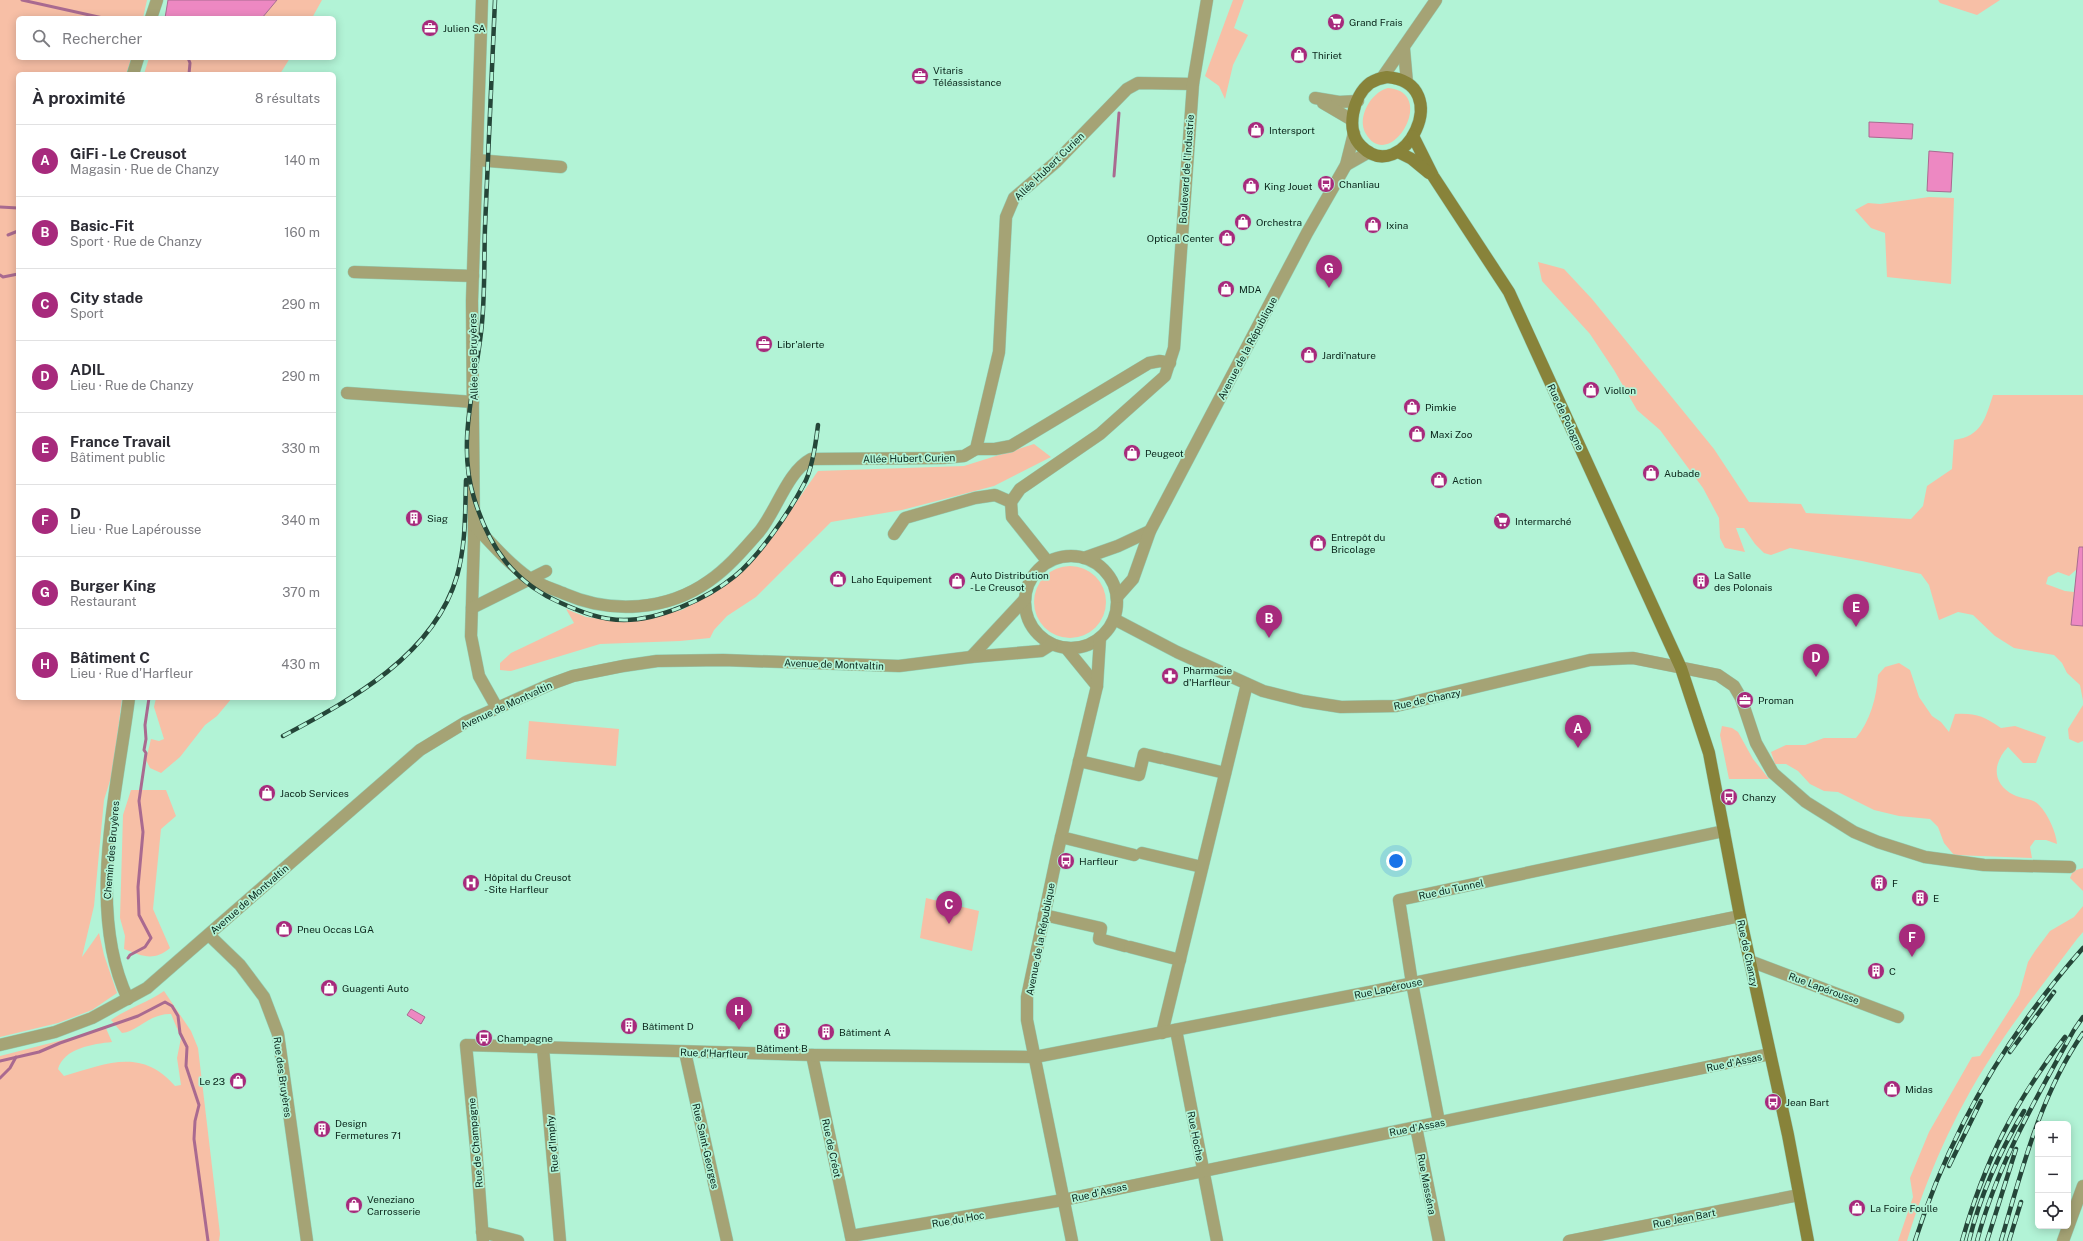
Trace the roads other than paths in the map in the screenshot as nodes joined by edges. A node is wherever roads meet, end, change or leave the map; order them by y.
1 (157, 0) edge
2 (482, 0) edge
3 (1207, 0) edge
4 (1436, 0) edge
5 (152, 16) edge
6 (1404, 49) junction
7 (137, 60) edge
8 (134, 72) edge
9 (1382, 78) junction
10 (1407, 83) junction
11 (1193, 84) junction
12 (1358, 101) junction
13 (1352, 120) junction
14 (1354, 133) junction
15 (1414, 136) junction
16 (1369, 152) junction
17 (1398, 152) junction
18 (477, 160) junction
19 (1346, 165) junction
20 (561, 167) dead end
21 (1434, 176) junction
22 (354, 272) dead end
23 (473, 276) junction
24 (1170, 363) junction
25 (347, 393) dead end
26 (473, 402) junction
27 (976, 449) junction
28 (1010, 502) junction
29 (474, 525) junction
30 (1150, 531) junction
31 (894, 534) dead end
32 (1084, 558) junction
33 (1048, 562) junction
34 (546, 571) dead end
35 (530, 579) junction
36 (1117, 597) junction
37 (1025, 599) junction
38 (472, 608) junction
39 (1114, 619) junction
40 (1100, 638) junction
41 (1052, 644) junction
42 (1066, 648) junction
43 (971, 657) junction
44 (1681, 668) junction
45 (1247, 684) junction
46 (1097, 686) junction
47 (129, 700) edge
48 (497, 708) junction
49 (1079, 761) junction
50 (1225, 773) junction
51 (1724, 831) junction
52 (1061, 837) junction
53 (2070, 867) dead end
54 (1202, 868) junction
55 (1044, 915) junction
56 (1740, 916) junction
57 (209, 935) junction
58 (1180, 960) junction
59 (1750, 961) junction
60 (1412, 983) junction
61 (128, 999) junction
62 (1898, 1017) dead end
63 (1176, 1030) junction
64 (1162, 1033) junction
65 (0, 1045) edge
66 (466, 1045) joint
67 (543, 1048) junction
68 (685, 1052) junction
69 (1770, 1054) junction
70 (812, 1055) junction
71 (1035, 1057) junction
72 (1439, 1122) junction
73 (1416, 1127) junction
74 (1202, 1170) junction
75 (2083, 1186) edge
76 (1799, 1195) junction
77 (1064, 1200) junction
78 (483, 1236) edge
79 (852, 1239) edge
80 (307, 1241) edge
81 (518, 1241) edge
82 (560, 1241) edge
83 (727, 1241) edge
84 (1072, 1241) edge
85 (1217, 1241) edge
86 (1439, 1241) edge
87 (1569, 1241) edge
88 (1808, 1241) edge
89 (2063, 1241) edge

1 - 5 street
2 - 18 street, Allée des Bruyères
3 - 11 street, Boulevard de l'Industrie
4 - 6 street
6 - 9 street
6 - 10 street
7 - 8 street
9 - 10 main road
9 - 12 main road
10 - 15 main road
11 - 24 street, Boulevard de l'Industrie
11 - 27 street, Allée Hubert Curien
12 - 13 main road
12 - 13 street
13 - 14 main road
14 - 16 main road
14 - 19 street, Avenue de la République
15 - 17 main road
15 - 21 main road, Rue de Pologne
16 - 17 main road
16 - 19 street
17 - 21 main road, Rue de Pologne
18 - 20 street
18 - 23 street, Allée des Bruyères
19 - 30 street, Avenue de la République
21 - 44 main road, Rue de Pologne
22 - 23 street
23 - 26 street, Allée des Bruyères
24 - 27 street
24 - 28 street, Boulevard de l'Industrie
25 - 26 street
26 - 29 street, Allée des Bruyères
27 - 35 street, Allée Hubert Curien
28 - 31 street
28 - 33 street
29 - 35 street, Allée Hubert Curien
29 - 38 street, Allée des Bruyères
30 - 32 street
30 - 36 street, Avenue de la République
32 - 33 street
32 - 36 street
33 - 37 street
34 - 35 street
35 - 38 street
36 - 39 street
37 - 41 street
37 - 43 street
38 - 48 street, Allée des Bruyères
39 - 40 street
39 - 45 street, Rue de Chanzy
40 - 42 street
40 - 46 street, Avenue de la République
41 - 42 street
41 - 43 street, Avenue de Montvaltin
42 - 46 street
43 - 48 street, Avenue de Montvaltin
44 - 45 street, Rue de Chanzy
44 - 51 main road, Rue de Chanzy
44 - 53 street, Rue de Chanzy
45 - 50 street
46 - 49 street, Avenue de la République
47 - 61 street, Chemin des Bruyères
48 - 57 street, Avenue de Montvaltin
49 - 50 street
49 - 52 street, Avenue de la République
50 - 54 street
51 - 56 main road, Rue de Chanzy
51 - 60 street, Rue du Tunnel
52 - 54 street
52 - 55 street, Avenue de la République
54 - 58 street
55 - 58 street
55 - 71 street, Avenue de la République
56 - 59 main road, Rue de Chanzy
56 - 60 street, Rue Lapérouse
57 - 61 street, Avenue de Montvaltin
57 - 80 street, Rue des Bruyères
58 - 64 street
59 - 62 street, Rue Lapérousse
59 - 69 main road, Rue de Chanzy
60 - 63 street, Rue Lapérouse
60 - 72 street, Rue du Tunnel
61 - 65 street, Avenue de Montvaltin
63 - 64 street, Rue Lapérouse
63 - 74 street, Rue Hoche
64 - 71 street, Rue Lapérouse
66 - 67 street, Rue d'Harfleur
66 - 78 street, Rue de Champagne
67 - 68 street, Rue d'Harfleur
67 - 82 street, Rue d'Imphy
68 - 70 street, Rue d'Harfleur
68 - 83 street, Rue Saint-Georges
69 - 72 street, Rue d'Assas
69 - 76 main road, Rue de Chanzy
70 - 71 street, Rue d'Harfleur
70 - 79 street, Rue de Créot
71 - 77 street, Avenue de la République
72 - 73 street, Rue d'Assas
73 - 74 street, Rue d'Assas
73 - 86 street, Rue Masséna
74 - 77 street, Rue d'Assas
74 - 85 street, Rue Hoche
75 - 89 street
76 - 87 street, Rue Jean Bart
76 - 88 main road, Rue de Chanzy
77 - 79 street, Rue du Hoc
77 - 84 street, Avenue de la République
78 - 81 street

